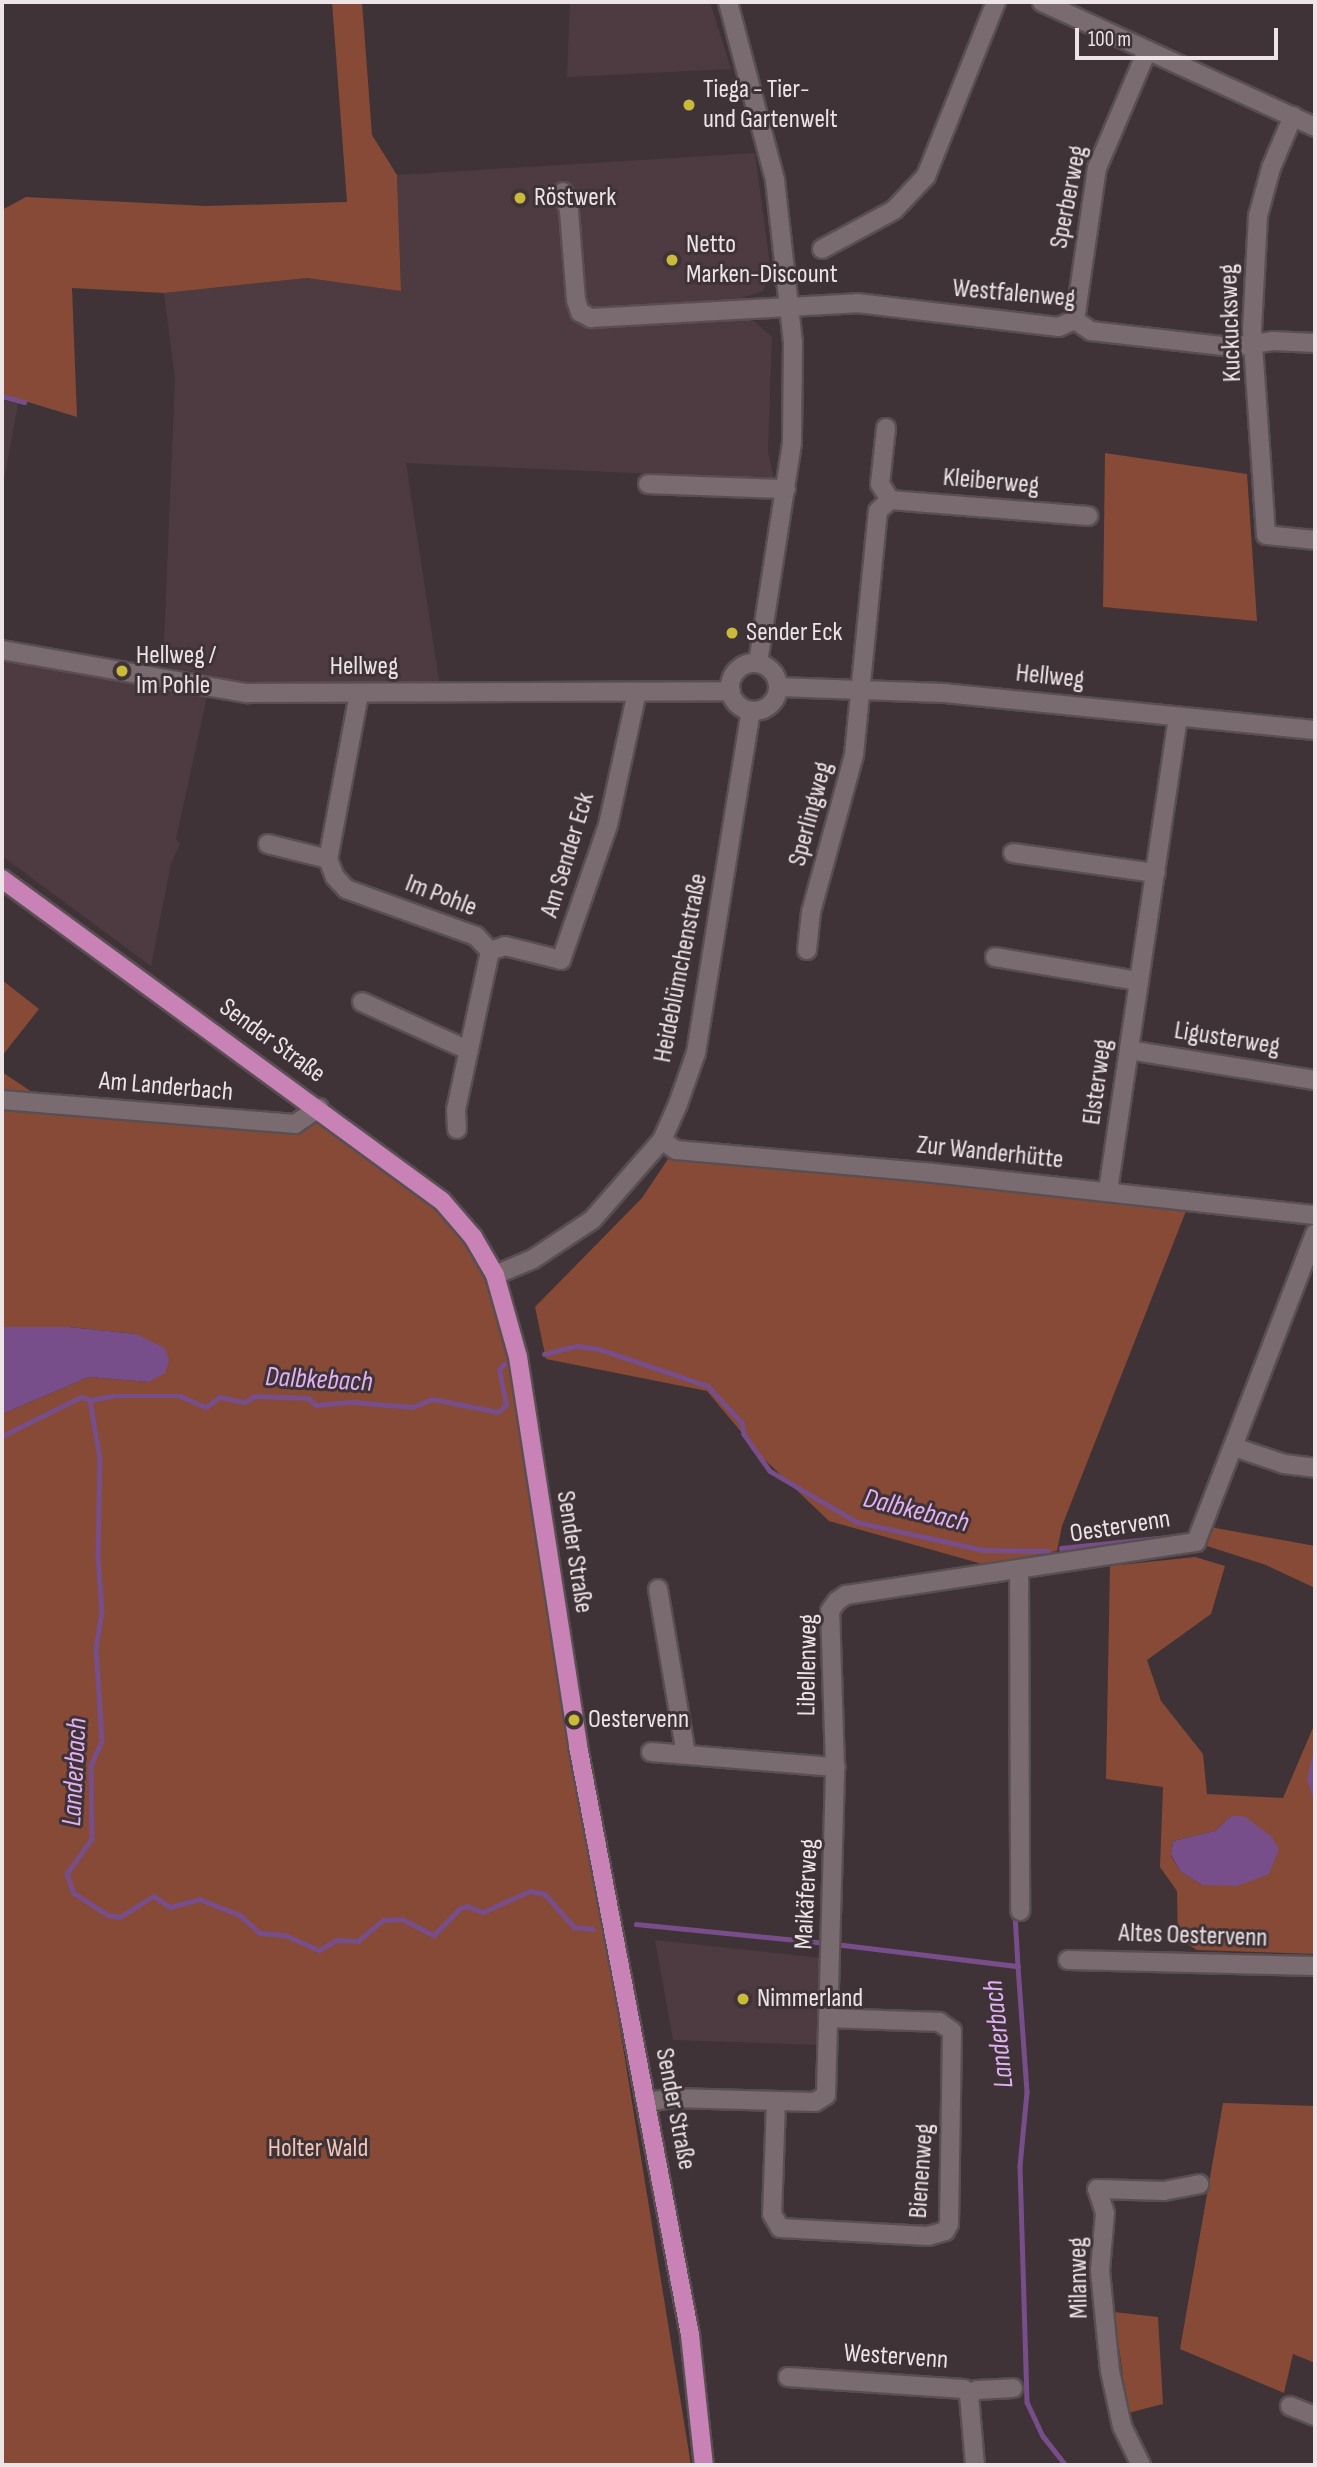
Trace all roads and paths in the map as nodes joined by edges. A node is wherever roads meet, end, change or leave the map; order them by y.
1 (728, 2) edge
2 (996, 2) edge
3 (1042, 2) edge
4 (1147, 51) junction
5 (1293, 116) junction
6 (1315, 127) edge
7 (563, 192) dead end
8 (822, 249) dead end
9 (791, 305) junction
10 (1074, 320) junction
11 (1315, 343) edge
12 (1255, 344) junction
13 (886, 428) dead end
14 (648, 484) dead end
15 (786, 489) junction
16 (890, 500) junction
17 (1088, 516) dead end
18 (1315, 540) edge
19 (2, 650) edge
20 (758, 663) junction
21 (778, 687) junction
22 (859, 690) junction
23 (731, 691) junction
24 (637, 692) junction
25 (359, 694) junction
26 (751, 711) junction
27 (1178, 716) junction
28 (1315, 730) edge
29 (268, 844) dead end
30 (1013, 853) dead end
31 (328, 859) junction
32 (1156, 873) junction
33 (2, 879) edge
34 (807, 950) dead end
35 (490, 951) junction
36 (995, 957) dead end
37 (1139, 981) junction
38 (362, 1002) dead end
39 (468, 1050) junction
40 (1129, 1050) junction
41 (1315, 1080) edge
42 (2, 1100) edge
43 (319, 1108) junction
44 (457, 1129) dead end
45 (662, 1140) junction
46 (1108, 1191) junction
47 (1315, 1215) edge
48 (1315, 1233) edge
49 (495, 1275) junction
50 (1234, 1447) junction
51 (1315, 1468) edge
52 (1020, 1571) junction
53 (658, 1589) dead end
54 (651, 1752) dead end
55 (687, 1755) junction
56 (835, 1767) junction
57 (1020, 1911) dead end
58 (1068, 1960) dead end
59 (1315, 1966) edge
60 (829, 2018) junction
61 (648, 2102) junction
62 (776, 2102) junction
63 (1199, 2185) dead end
64 (788, 2377) dead end
65 (1013, 2388) dead end
66 (969, 2395) junction
67 (1290, 2406) dead end
68 (1315, 2416) edge
69 (704, 2465) edge
70 (975, 2465) edge
71 (1141, 2465) edge

1 - 9 street
2 - 8 street
3 - 4 street
4 - 5 street
4 - 10 street, Sperberweg
5 - 6 street
5 - 12 street, Kuckucksweg
7 - 9 street, Westfalenweg
9 - 10 street, Westfalenweg
9 - 15 street
10 - 12 street, Westfalenweg
11 - 12 street, Westfalenweg
12 - 18 street, Kuckucksweg
13 - 16 street
14 - 15 street
15 - 20 street
16 - 17 street, Kleiberweg
16 - 22 street
19 - 25 street, Hellweg
20 - 21 street
20 - 23 street
21 - 22 street, Hellweg
21 - 26 street
22 - 27 street, Hellweg
22 - 34 street, Sperlingweg
23 - 24 street, Hellweg
23 - 26 street
24 - 25 street, Hellweg
24 - 35 street, Am Sender Eck
25 - 31 street
26 - 45 street, Heideblümchenstraße
27 - 28 street, Hellweg
27 - 32 street, Elsterweg
29 - 31 street
30 - 32 street
31 - 35 street, Im Pohle
32 - 37 street, Elsterweg
33 - 43 main road, Sender Straße
35 - 39 street, Im Pohle
36 - 37 street
37 - 40 street, Elsterweg
38 - 39 street
39 - 44 street, Im Pohle
40 - 41 street, Ligusterweg
40 - 46 street, Elsterweg
42 - 43 street, Am Landerbach
43 - 49 main road, Sender Straße
45 - 46 street, Zur Wanderhütte
45 - 49 street, Heideblümchenstraße
46 - 47 street, Zur Wanderhütte
48 - 50 street, Oestervenn
49 - 61 main road, Sender Straße
50 - 51 street
50 - 52 street, Oestervenn
52 - 56 street, Libellenweg
52 - 57 street
53 - 55 street
54 - 55 street
55 - 56 street
56 - 60 street, Maikäferweg
58 - 59 street, Altes Oestervenn
60 - 62 street, Maikäferweg
60 - 62 street, Bienenweg
61 - 62 street, Maikäferweg
61 - 69 main road, Sender Straße
63 - 71 street, Milanweg
64 - 66 street, Westervenn
65 - 66 street
66 - 70 street, Westervenn
67 - 68 street

